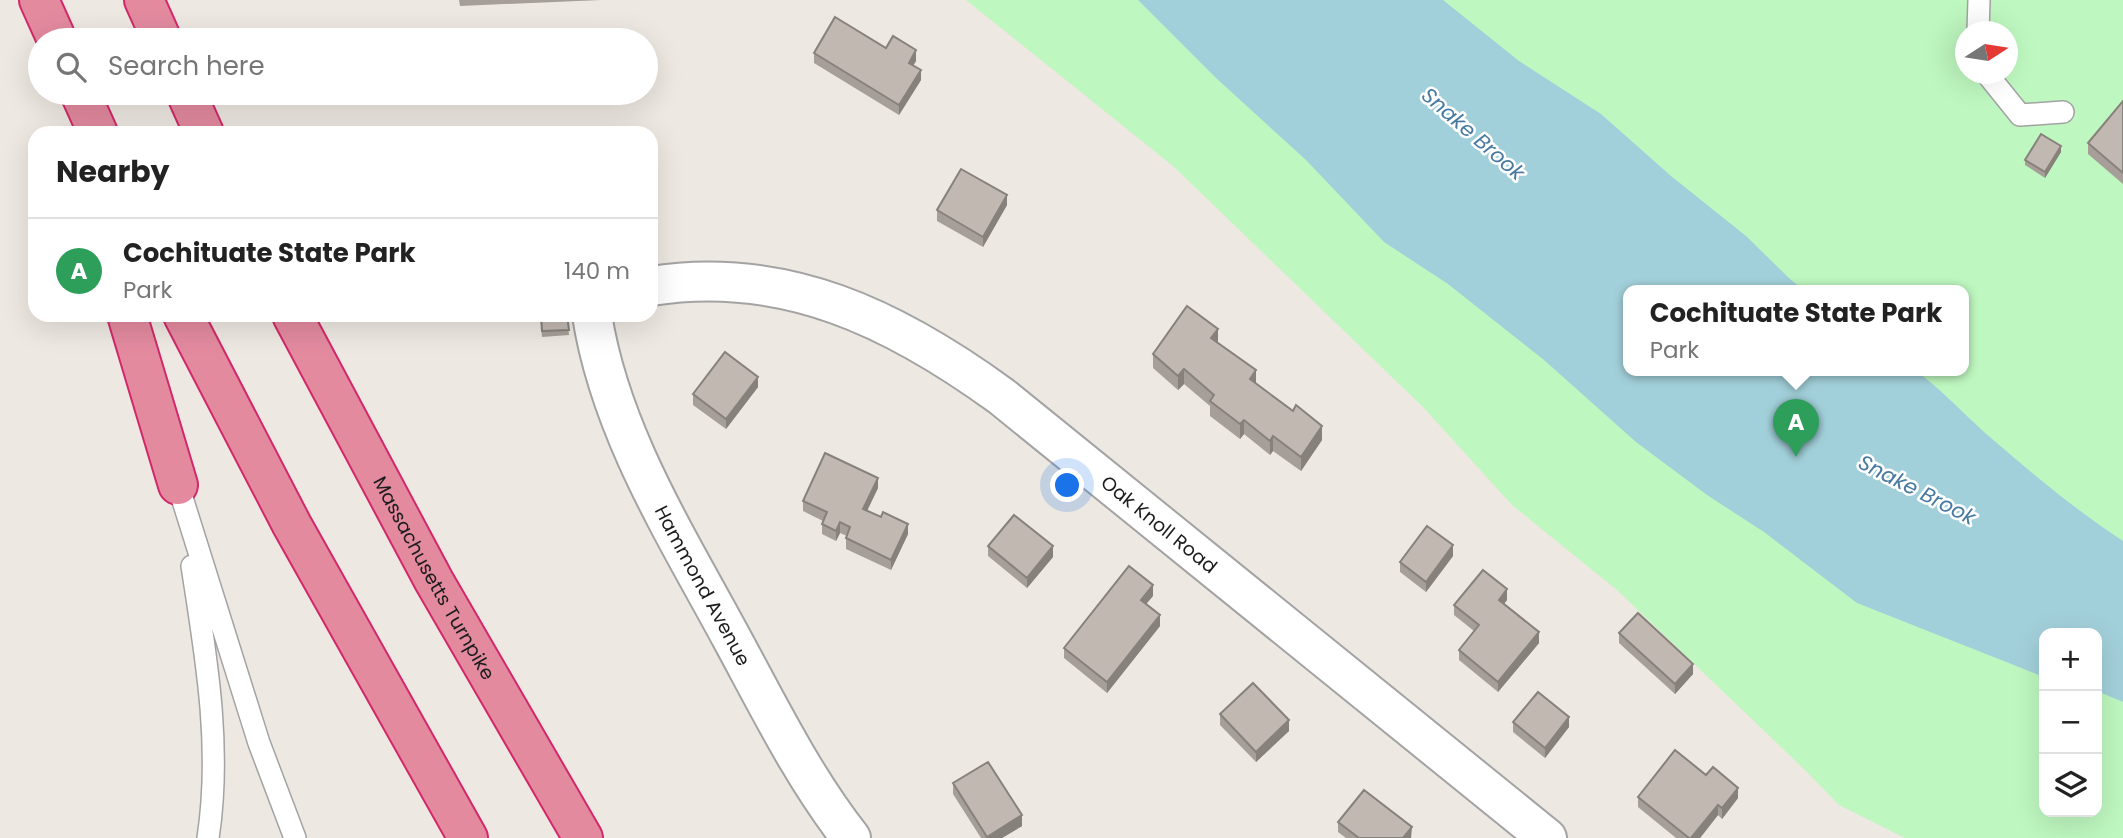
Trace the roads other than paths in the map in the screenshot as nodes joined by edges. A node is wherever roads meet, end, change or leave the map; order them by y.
1 (33, 0) edge
2 (39, 0) edge
3 (144, 0) edge
4 (1979, 0) edge
5 (1978, 21) edge
6 (41, 28) edge
7 (52, 28) edge
8 (157, 28) edge
9 (1995, 84) edge
10 (65, 105) edge
11 (85, 105) edge
12 (191, 105) edge
13 (2063, 112) dead end
14 (71, 126) edge
15 (95, 126) edge
16 (201, 126) edge
17 (658, 285) edge
18 (129, 322) edge
19 (187, 322) edge
20 (296, 322) edge
21 (594, 322) edge
22 (178, 485) junction
23 (208, 838) edge
24 (295, 838) edge
25 (468, 838) edge
26 (583, 838) edge
27 (851, 838) edge
28 (1548, 838) edge

1 - 6 highway
2 - 7 highway
3 - 8 highway
4 - 5 lane
9 - 13 lane
10 - 14 highway
11 - 15 highway
12 - 16 highway
17 - 28 street, Oak Knoll Road
18 - 22 highway
19 - 25 highway
20 - 26 highway, Massachusetts Turnpike
21 - 27 street, Hammond Avenue
22 - 23 lane
22 - 24 lane

